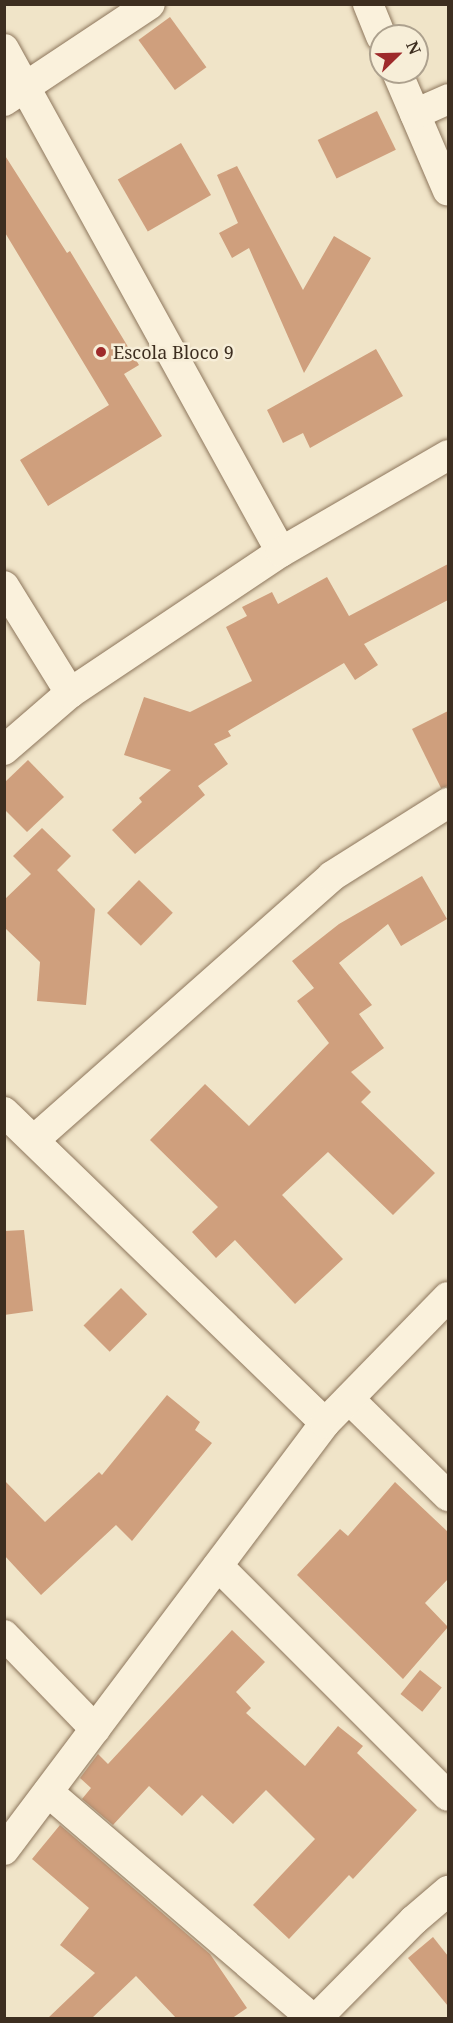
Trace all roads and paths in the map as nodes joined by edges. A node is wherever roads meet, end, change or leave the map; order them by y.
1 (150, 4) edge
2 (368, 4) edge
3 (376, 24) edge
4 (4, 49) edge
5 (401, 84) edge
6 (14, 94) edge
7 (448, 99) edge
8 (415, 114) junction
9 (448, 191) edge
10 (448, 455) edge
11 (281, 552) junction
12 (4, 586) edge
13 (70, 693) junction
14 (4, 750) edge
15 (448, 803) edge
16 (4, 1112) edge
17 (34, 1140) junction
18 (448, 1298) edge
19 (349, 1399) junction
20 (326, 1423) junction
21 (448, 1497) edge
22 (218, 1566) junction
23 (4, 1635) edge
24 (95, 1729) junction
25 (48, 1792) junction
26 (448, 1796) edge
27 (4, 1850) edge
28 (448, 1891) edge
29 (312, 2019) edge
30 (317, 2019) edge

1 - 6 street
2 - 3 street
4 - 6 street
5 - 8 street
6 - 11 street
7 - 8 street
8 - 9 street
10 - 11 street
11 - 13 street
12 - 13 street
13 - 14 street
15 - 17 street
16 - 17 street
17 - 20 street
18 - 19 street
19 - 20 street
19 - 21 street
20 - 22 street
22 - 24 street
22 - 26 street
23 - 24 street
24 - 25 street
25 - 27 street
25 - 29 street
28 - 30 street

